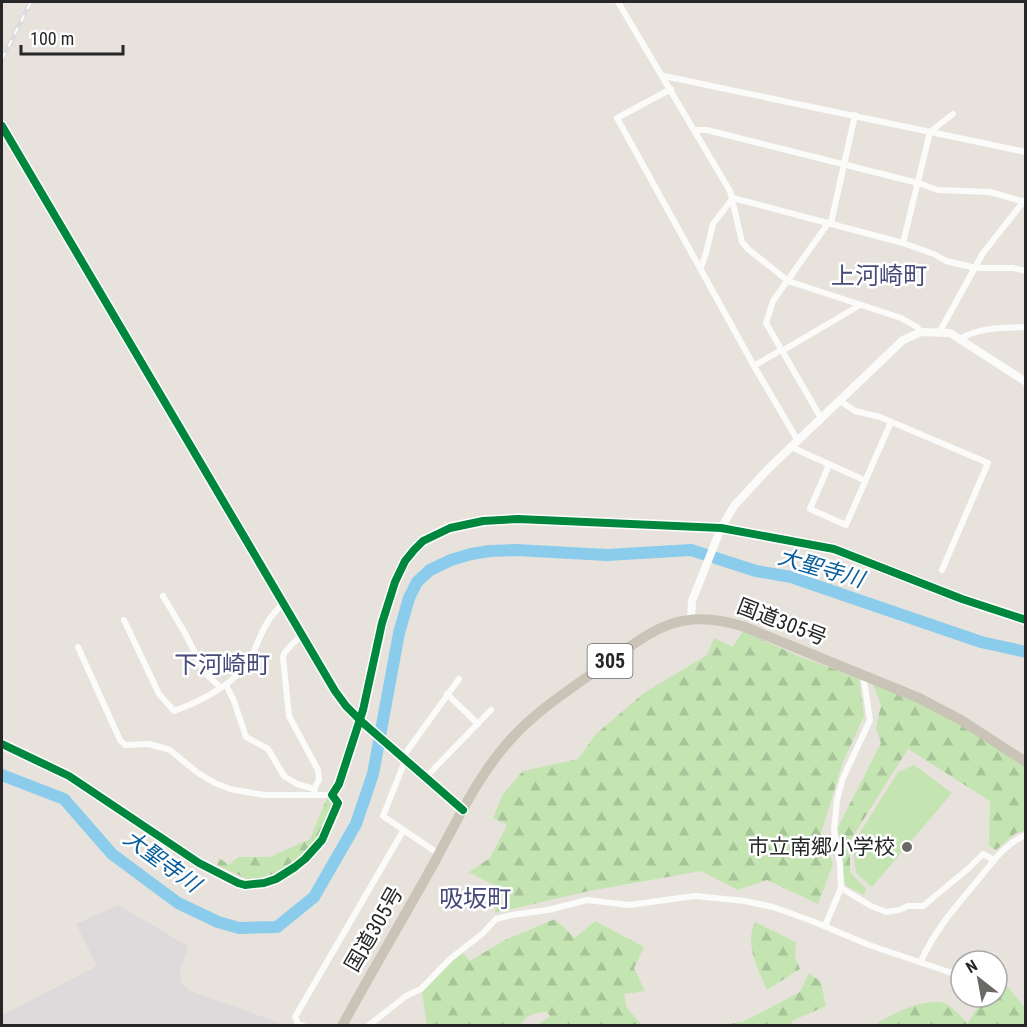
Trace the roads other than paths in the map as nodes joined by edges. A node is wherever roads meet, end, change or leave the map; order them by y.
1 (618, 2) edge
2 (664, 76) junction
3 (671, 89) junction
4 (953, 114) dead end
5 (855, 115) junction
6 (2, 126) edge
7 (696, 130) junction
8 (930, 132) junction
9 (1026, 152) edge
10 (844, 165) junction
11 (918, 183) junction
12 (733, 198) junction
13 (1025, 201) edge
14 (830, 222) junction
15 (903, 243) junction
16 (701, 267) junction
17 (976, 268) junction
18 (1026, 271) edge
19 (788, 281) junction
20 (860, 305) junction
21 (1026, 327) edge
22 (940, 331) junction
23 (921, 332) junction
24 (960, 339) junction
25 (782, 350) junction
26 (754, 366) junction
27 (1026, 382) edge
28 (840, 401) junction
29 (821, 418) junction
30 (891, 422) junction
31 (798, 441) junction
32 (791, 447) junction
33 (829, 465) junction
34 (864, 480) junction
35 (942, 570) dead end
36 (163, 596) dead end
37 (283, 604) junction
38 (691, 619) junction
39 (124, 620) dead end
40 (301, 635) junction
41 (78, 647) dead end
42 (868, 677) junction
43 (459, 678) dead end
44 (223, 686) junction
45 (447, 694) junction
46 (491, 710) dead end
47 (359, 719) junction
48 (478, 724) junction
49 (404, 760) junction
50 (1026, 762) edge
51 (425, 778) junction
52 (315, 792) junction
53 (463, 810) junction
54 (404, 831) junction
55 (1026, 836) edge
56 (439, 854) junction
57 (994, 860) junction
58 (841, 888) junction
59 (825, 926) junction
60 (921, 961) junction
61 (949, 972) edge
62 (304, 1026) edge
63 (342, 1026) edge
64 (368, 1026) edge

1 - 2 street
2 - 3 street
2 - 5 street
3 - 7 street
3 - 16 street
4 - 8 street
5 - 8 street
5 - 10 street
6 - 37 street
7 - 10 street
7 - 12 street
8 - 9 street
8 - 11 street
10 - 11 street
10 - 14 street
11 - 13 street
11 - 15 street
12 - 14 street
12 - 16 street
12 - 19 street
13 - 17 street
14 - 15 street
14 - 19 street
15 - 17 street
16 - 26 street
17 - 18 street
17 - 22 street
19 - 20 street
19 - 25 street
20 - 23 street
20 - 25 street
21 - 24 street
22 - 23 street
22 - 24 street
23 - 28 street
24 - 27 street
25 - 26 street
25 - 29 street
26 - 31 street
28 - 29 street
28 - 30 street
29 - 31 street
30 - 34 street
30 - 35 street
31 - 32 street
32 - 33 street
32 - 38 street
33 - 34 street
33 - 34 street
36 - 44 street
37 - 40 street
37 - 44 street
38 - 42 highway, 国道305号 / 305
38 - 53 highway, 国道305号 / 305
39 - 44 street
40 - 47 street
40 - 52 street
41 - 52 street
42 - 50 highway, 国道305号 / 305
42 - 58 street
43 - 45 street
44 - 52 street
45 - 48 street
45 - 49 street
46 - 48 street
47 - 49 street
47 - 52 street
48 - 51 street
49 - 51 street
49 - 54 street
51 - 53 street
53 - 56 highway, 国道305号 / 305
54 - 56 street
54 - 62 street
55 - 57 street
56 - 63 highway, 国道305号 / 305
57 - 58 street
57 - 60 street
58 - 59 street
59 - 60 street
59 - 64 street
60 - 61 street

